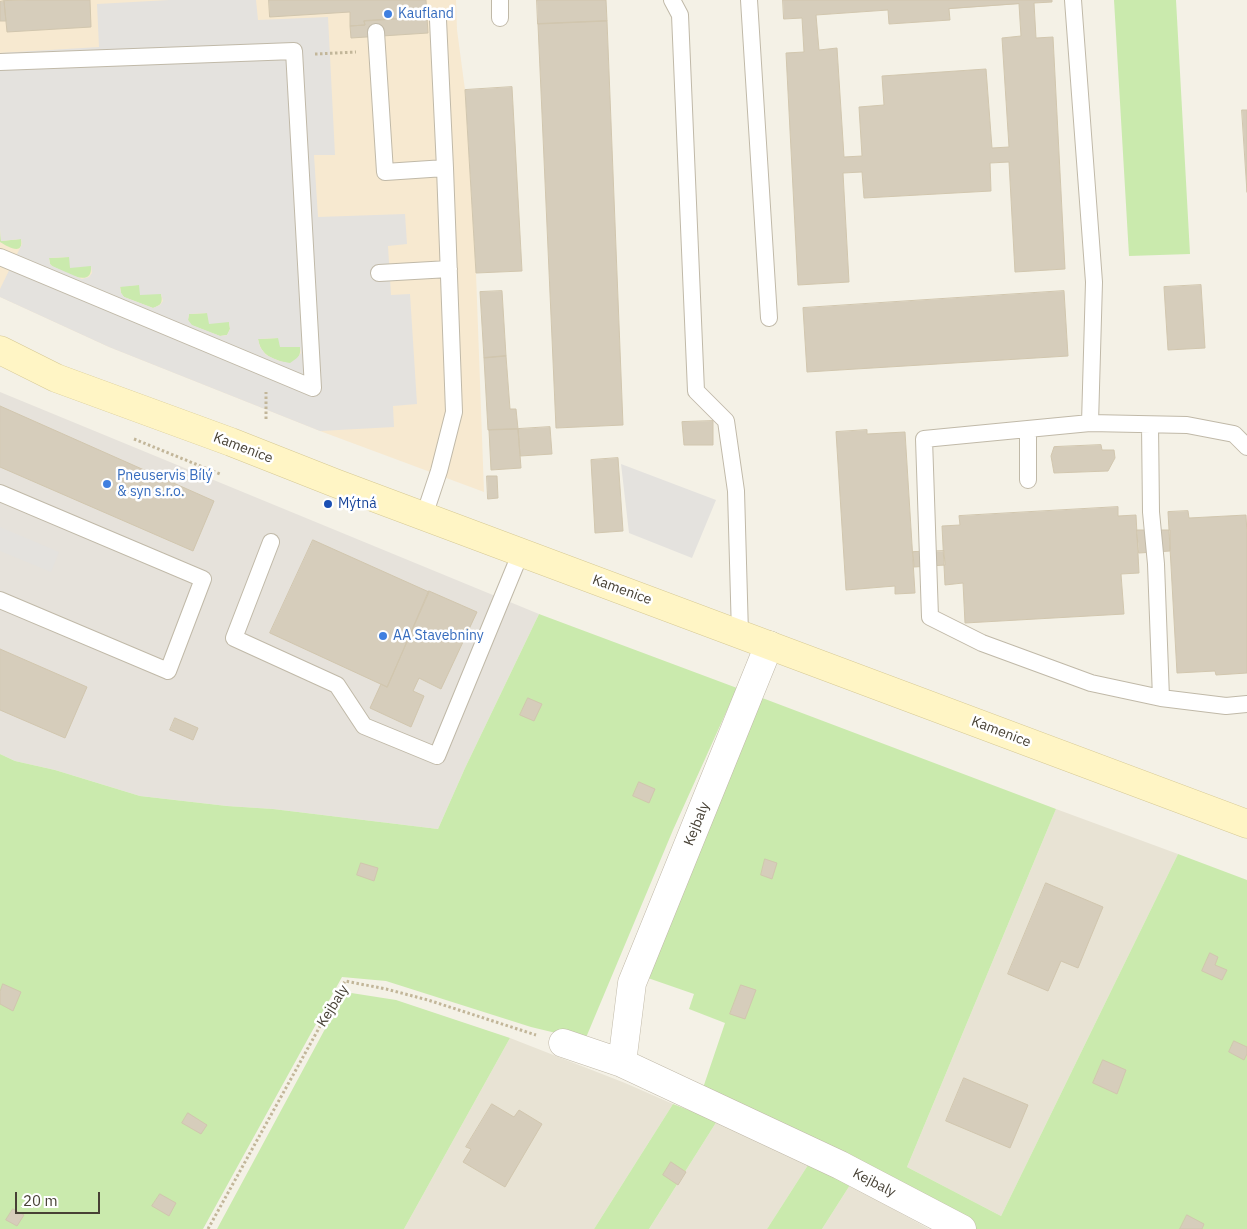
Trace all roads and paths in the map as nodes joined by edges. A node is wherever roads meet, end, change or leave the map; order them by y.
1 (500, 0) edge
2 (672, 0) edge
3 (749, 0) edge
4 (1073, 0) edge
5 (500, 18) dead end
6 (438, 20) dead end
7 (376, 32) dead end
8 (354, 52) dead end
9 (330, 53) dead end
10 (0, 62) edge
11 (445, 168) junction
12 (0, 257) edge
13 (449, 269) junction
14 (379, 273) dead end
15 (769, 318) dead end
16 (0, 350) edge
17 (1090, 423) junction
18 (1150, 425) junction
19 (1028, 429) junction
20 (1247, 447) edge
21 (1028, 480) dead end
22 (0, 493) edge
23 (424, 516) junction
24 (271, 542) dead end
25 (520, 552) junction
26 (0, 600) edge
27 (740, 634) junction
28 (769, 645) junction
29 (1161, 698) junction
30 (1247, 704) edge
31 (1247, 824) edge
32 (563, 1043) joint
33 (622, 1063) junction
34 (208, 1229) edge
35 (962, 1229) edge

1 - 5 lane
2 - 27 lane
3 - 15 lane
4 - 17 lane
6 - 11 lane
7 - 11 lane
8 - 9 path
10 - 12 lane
11 - 13 lane
13 - 14 lane
13 - 23 lane
16 - 23 street, Kamenice
17 - 18 lane
17 - 19 lane
18 - 20 lane
18 - 29 lane
19 - 21 lane
19 - 29 lane
22 - 26 lane
23 - 25 street, Kamenice
24 - 25 lane
25 - 27 street, Kamenice
27 - 28 street, Kamenice
28 - 31 street, Kamenice
28 - 33 street, Kejbaly
29 - 30 lane
32 - 33 street, Kejbaly
32 - 34 path, Kejbaly
33 - 35 street, Kejbaly

